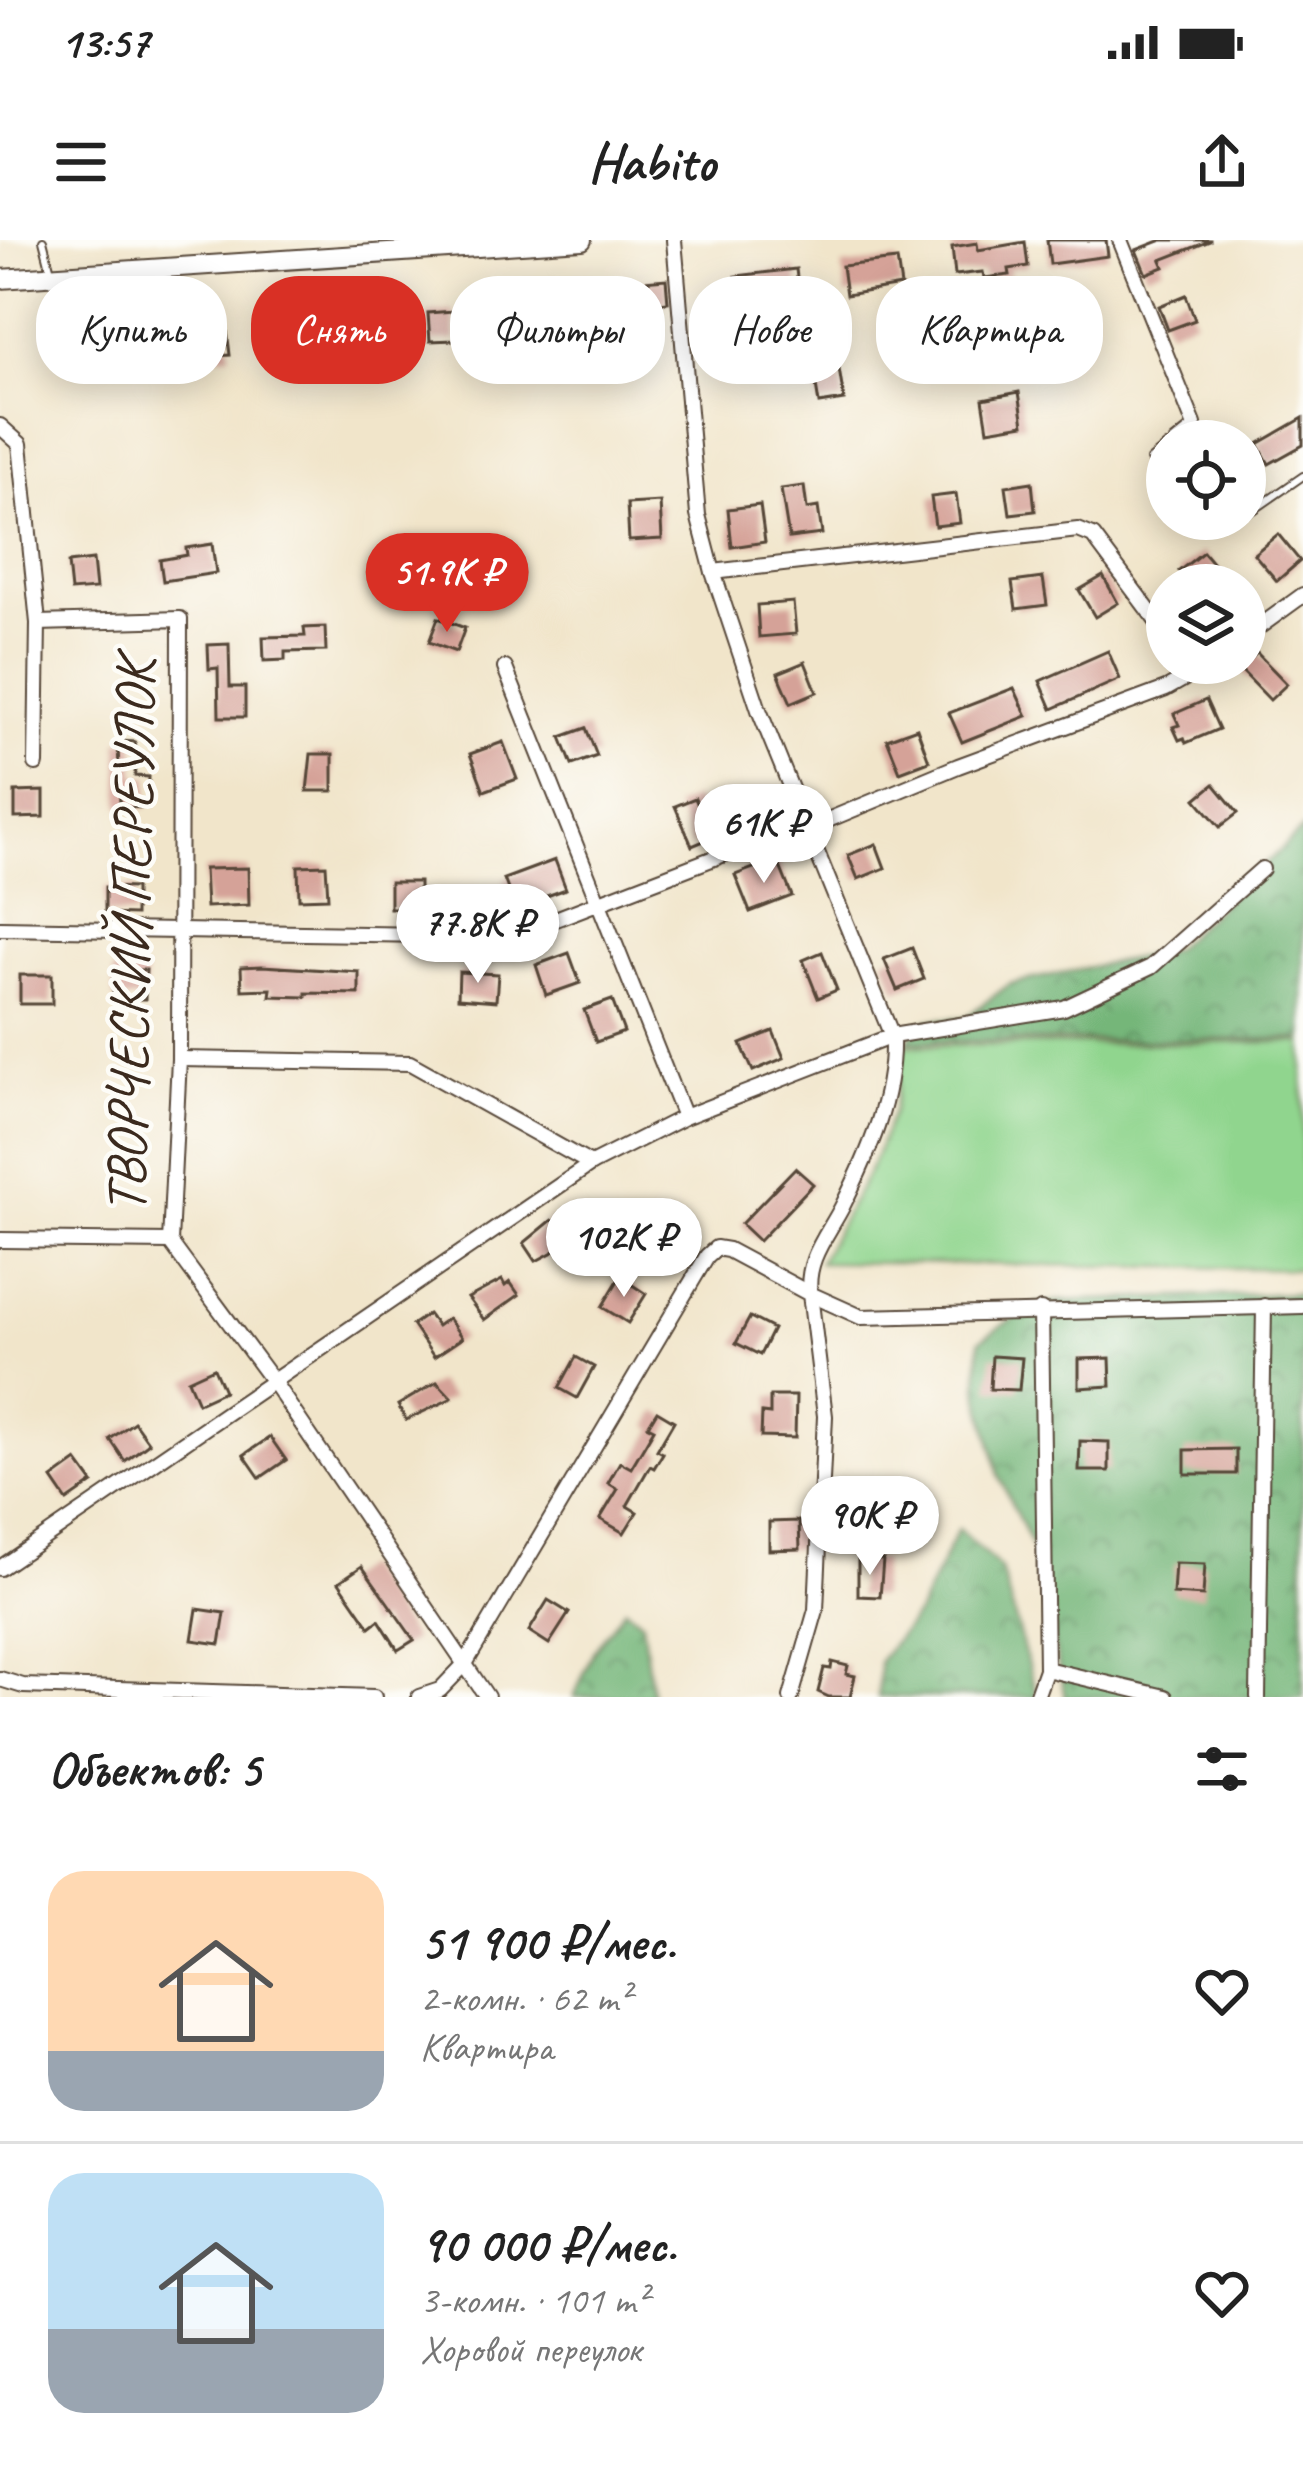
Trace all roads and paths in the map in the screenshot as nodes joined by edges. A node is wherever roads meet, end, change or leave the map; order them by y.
1 (43, 240) edge
2 (582, 240) edge
3 (674, 240) edge
4 (1120, 240) edge
5 (49, 275) junction
6 (0, 279) edge
7 (1192, 420) edge
8 (0, 426) edge
9 (1303, 476) edge
10 (1266, 502) edge
11 (713, 572) junction
12 (1303, 595) edge
13 (1146, 606) edge
14 (1266, 622) edge
15 (38, 623) junction
16 (505, 668) dead end
17 (1157, 684) edge
18 (36, 764) dead end
19 (804, 824) junction
20 (1262, 869) dead end
21 (599, 901) junction
22 (0, 928) edge
23 (178, 930) junction
24 (892, 1036) junction
25 (179, 1059) junction
26 (684, 1117) junction
27 (592, 1164) junction
28 (0, 1240) edge
29 (170, 1242) junction
30 (810, 1294) junction
31 (1264, 1306) junction
32 (1303, 1306) edge
33 (1042, 1310) junction
34 (274, 1383) junction
35 (0, 1568) edge
36 (465, 1664) junction
37 (1046, 1669) junction
38 (0, 1679) edge
39 (374, 1697) edge
40 (418, 1697) edge
41 (487, 1697) edge
42 (790, 1697) edge
43 (1036, 1697) edge
44 (1166, 1697) edge
45 (1258, 1697) edge

1 - 5 lane
2 - 5 main road
3 - 11 street
4 - 7 street
5 - 6 main road
8 - 15 street
9 - 10 lane
11 - 13 street
11 - 19 street
12 - 14 street
15 - 18 street
15 - 23 street, ТВОРЧЕСКИЙ ПЕРЕУЛОК
16 - 21 street
17 - 19 street
19 - 21 street
19 - 24 street
20 - 24 street
21 - 23 street
21 - 26 street
22 - 23 street
23 - 25 street, ТВОРЧЕСКИЙ ПЕРЕУЛОК
24 - 26 street
24 - 30 street
25 - 27 street
25 - 29 street, ТВОРЧЕСКИЙ ПЕРЕУЛОК
26 - 27 street
27 - 34 street
28 - 29 street
29 - 34 street, ТВОРЧЕСКИЙ ПЕРЕУЛОК
30 - 33 street
30 - 36 street
30 - 42 street
31 - 32 street
31 - 33 street
31 - 45 street
33 - 37 street
34 - 35 street
34 - 36 street, ТВОРЧЕСКИЙ ПЕРЕУЛОК
36 - 40 street
36 - 41 street, ТВОРЧЕСКИЙ ПЕРЕУЛОК
37 - 43 street
37 - 44 street
38 - 39 street

